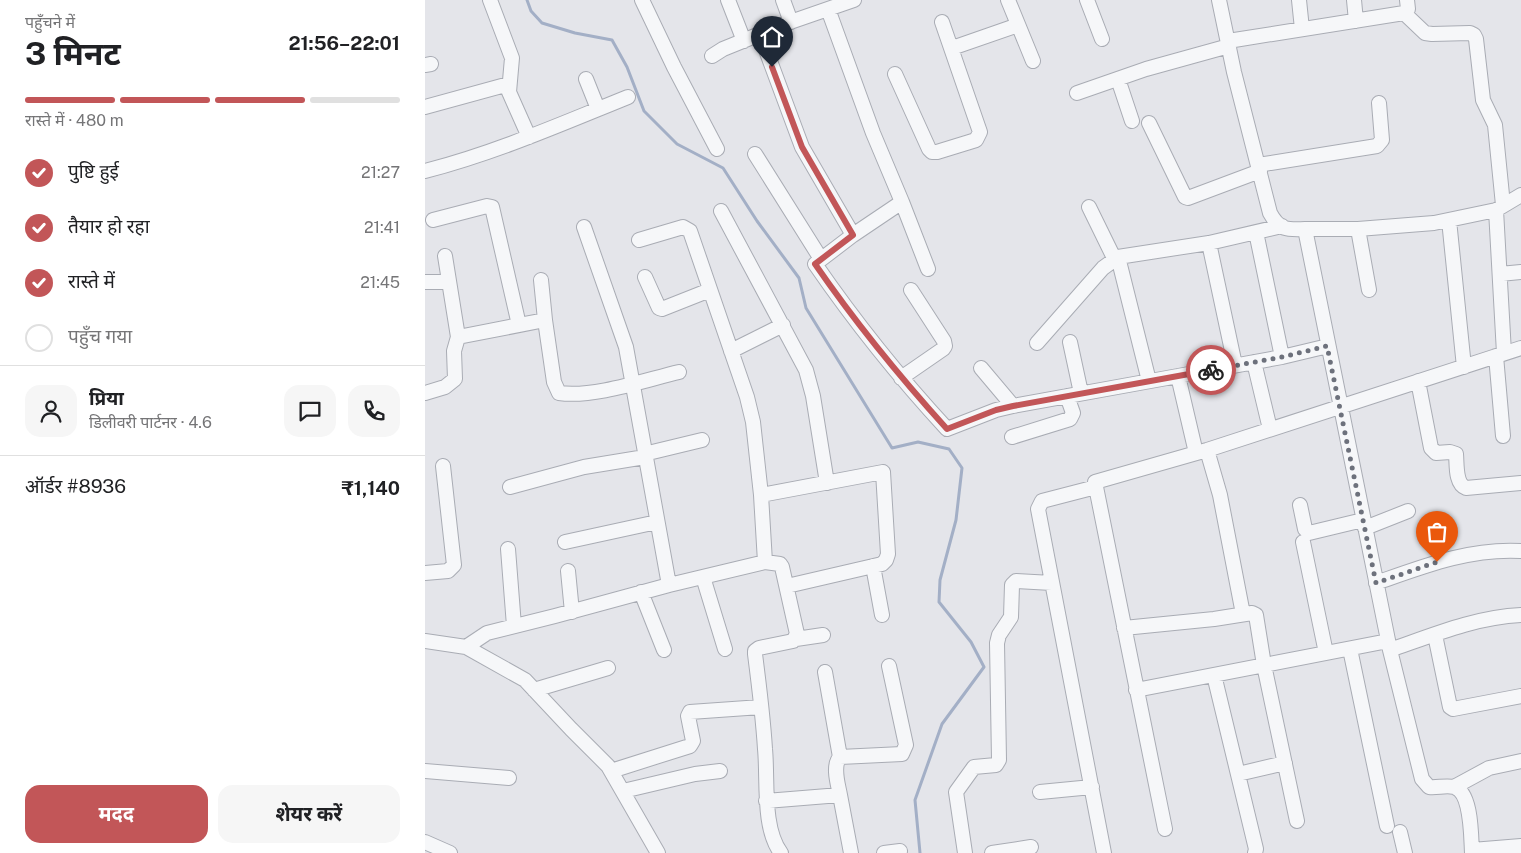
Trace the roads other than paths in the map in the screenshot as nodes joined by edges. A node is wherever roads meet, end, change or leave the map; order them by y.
1 (490, 0) edge
2 (642, 0) edge
3 (728, 0) edge
4 (783, 0) edge
5 (854, 0) edge
6 (1009, 0) edge
7 (1087, 0) edge
8 (1219, 0) edge
9 (1299, 0) edge
10 (1354, 0) edge
11 (1405, 7) edge
12 (828, 9) junction
13 (1356, 21) junction
14 (791, 22) junction
15 (942, 22) dead end
16 (1018, 25) junction
17 (1302, 29) junction
18 (760, 34) junction
19 (1101, 39) dead end
20 (743, 41) junction
21 (1228, 43) junction
22 (951, 48) junction
23 (712, 56) dead end
24 (1033, 61) dead end
25 (895, 74) dead end
26 (1119, 78) junction
27 (586, 79) dead end
28 (509, 84) junction
29 (1077, 93) dead end
30 (628, 97) dead end
31 (1379, 103) dead end
32 (425, 107) edge
33 (597, 109) junction
34 (1132, 121) dead end
35 (1149, 123) dead end
36 (529, 137) junction
37 (717, 149) dead end
38 (755, 154) dead end
39 (1259, 168) junction
40 (425, 171) edge
41 (1521, 195) edge
42 (902, 202) junction
43 (1089, 207) dead end
44 (1499, 208) junction
45 (721, 212) dead end
46 (433, 220) dead end
47 (1449, 220) junction
48 (1282, 226) junction
49 (584, 227) dead end
50 (1305, 229) junction
51 (1358, 229) junction
52 (1256, 232) junction
53 (853, 235) junction
54 (639, 240) dead end
55 (1209, 243) junction
56 (445, 256) dead end
57 (1116, 258) junction
58 (821, 259) junction
59 (928, 269) dead end
60 (1521, 272) edge
61 (1500, 274) junction
62 (645, 277) dead end
63 (541, 280) dead end
64 (425, 282) edge
65 (449, 282) junction
66 (710, 290) junction
67 (911, 290) dead end
68 (1369, 290) dead end
69 (545, 320) junction
70 (519, 325) junction
71 (783, 325) junction
72 (457, 337) junction
73 (1070, 342) dead end
74 (1037, 343) dead end
75 (1327, 346) junction
76 (1521, 348) edge
77 (731, 351) junction
78 (1500, 355) junction
79 (1282, 357) junction
80 (1254, 362) junction
81 (1235, 365) junction
82 (1464, 367) junction
83 (981, 368) dead end
84 (679, 372) dead end
85 (1178, 376) junction
86 (901, 378) junction
87 (1149, 381) junction
88 (1418, 381) junction
89 (632, 384) junction
90 (425, 393) edge
91 (1074, 395) junction
92 (1013, 406) junction
93 (1339, 406) junction
94 (1270, 429) junction
95 (1503, 436) dead end
96 (1012, 437) dead end
97 (702, 440) dead end
98 (1201, 452) junction
99 (645, 455) junction
100 (443, 466) dead end
101 (827, 483) junction
102 (1521, 484) edge
103 (510, 487) dead end
104 (1096, 487) junction
105 (761, 495) junction
106 (1300, 505) dead end
107 (1408, 511) dead end
108 (657, 522) junction
109 (1364, 524) junction
110 (565, 542) dead end
111 (1303, 542) dead end
112 (508, 549) dead end
113 (1521, 551) edge
114 (765, 562) junction
115 (873, 566) junction
116 (568, 571) dead end
117 (425, 573) edge
118 (703, 577) junction
119 (1052, 583) junction
120 (1376, 583) junction
121 (669, 585) junction
122 (787, 586) junction
123 (641, 592) junction
124 (572, 612) junction
125 (1243, 614) junction
126 (882, 615) dead end
127 (1521, 615) edge
128 (515, 626) junction
129 (1124, 628) junction
130 (823, 635) dead end
131 (1435, 635) junction
132 (796, 639) junction
133 (425, 641) edge
134 (1389, 645) junction
135 (466, 647) junction
136 (725, 649) dead end
137 (1350, 649) junction
138 (664, 650) dead end
139 (1326, 653) junction
140 (1264, 665) junction
141 (889, 666) dead end
142 (608, 668) dead end
143 (825, 672) dead end
144 (1215, 675) junction
145 (534, 690) junction
146 (1136, 690) junction
147 (1521, 696) edge
148 (761, 707) junction
149 (840, 757) junction
150 (1521, 761) edge
151 (1285, 763) junction
152 (611, 770) junction
153 (425, 771) edge
154 (719, 771) dead end
155 (1238, 774) junction
156 (509, 778) dead end
157 (1454, 787) junction
158 (1092, 788) junction
159 (623, 791) junction
160 (1040, 792) dead end
161 (840, 795) junction
162 (766, 801) junction
163 (1297, 821) dead end
164 (1387, 826) dead end
165 (1165, 829) dead end
166 (1400, 832) dead end
167 (425, 842) edge
168 (1521, 846) edge
169 (1031, 847) dead end
170 (900, 851) dead end
171 (1472, 852) edge
172 (450, 853) edge
173 (658, 853) edge
174 (781, 853) edge
175 (851, 853) edge
176 (884, 853) edge
177 (965, 853) edge
178 (992, 853) edge
179 (1104, 853) edge
180 (1255, 853) edge
181 (1405, 853) edge

1 - 28 street
2 - 37 street
3 - 20 street
4 - 14 street
5 - 12 street
6 - 16 street
7 - 19 street
8 - 21 street
9 - 17 street
10 - 13 street
11 - 13 street
11 - 44 street
12 - 14 street
12 - 42 street
13 - 17 street
14 - 18 street
15 - 22 street
16 - 22 street
16 - 24 street
17 - 21 street
18 - 20 street
18 - 53 street
20 - 23 street
21 - 26 street
21 - 39 street
22 - 25 street
26 - 29 street
26 - 34 street
27 - 33 street
28 - 32 street
28 - 36 street
30 - 33 street
31 - 39 street
33 - 36 street
35 - 39 street
36 - 40 street
38 - 58 street
39 - 48 street
41 - 44 street
42 - 53 street
42 - 59 street
43 - 57 street
44 - 47 street
44 - 61 street
45 - 71 street
46 - 70 street
47 - 51 street
47 - 82 street
48 - 50 street
48 - 52 street
49 - 89 street
50 - 51 street
50 - 75 street
51 - 68 street
52 - 55 street
52 - 79 street
53 - 58 street
54 - 66 street
55 - 57 street
55 - 81 street
56 - 65 street
57 - 74 street
57 - 87 street
58 - 86 street
60 - 61 street
61 - 78 street
62 - 66 street
63 - 69 street
64 - 65 street
65 - 72 street
66 - 77 street
67 - 86 street
69 - 70 street
69 - 89 street
70 - 72 street
71 - 77 street
71 - 101 street
72 - 90 street
73 - 91 street
75 - 79 street
75 - 93 street
76 - 78 street
77 - 105 street
78 - 82 street
78 - 95 street
79 - 80 street
80 - 81 street
80 - 94 street
81 - 85 street
82 - 88 street
83 - 92 street
84 - 89 street
85 - 87 street
85 - 98 street
86 - 92 street
87 - 91 street
88 - 93 street
88 - 102 street
89 - 99 street
91 - 92 street
91 - 96 street
93 - 94 street
93 - 109 street
94 - 98 street
97 - 99 street
98 - 104 street
98 - 125 street
99 - 103 street
99 - 108 street
100 - 117 street
101 - 105 street
101 - 115 street
104 - 119 street
104 - 129 street
105 - 114 street
106 - 109 street
107 - 109 street
108 - 110 street
108 - 121 street
109 - 120 street
111 - 139 street
112 - 128 street
113 - 120 street
114 - 118 street
114 - 122 street
115 - 122 street
115 - 126 street
116 - 124 street
118 - 121 street
118 - 136 street
119 - 158 street
119 - 177 street
120 - 134 street
121 - 123 street
122 - 132 street
123 - 124 street
123 - 138 street
124 - 128 street
125 - 129 street
125 - 140 street
127 - 131 street
128 - 135 street
129 - 146 street
130 - 132 street
131 - 134 street
131 - 147 street
132 - 148 street
133 - 135 street
134 - 137 street
134 - 157 street
135 - 145 street
137 - 139 street
137 - 164 street
139 - 140 street
140 - 144 street
140 - 151 street
141 - 149 street
142 - 145 street
143 - 149 street
144 - 146 street
144 - 155 street
145 - 152 street
146 - 165 street
148 - 152 street
148 - 162 street
149 - 161 street
150 - 157 street
151 - 155 street
151 - 163 street
152 - 159 street
153 - 156 street
154 - 159 street
155 - 180 street
157 - 171 street
158 - 160 street
158 - 179 street
159 - 173 street
161 - 162 street
161 - 175 street
162 - 174 street
166 - 181 street
167 - 172 street
168 - 171 street
169 - 178 street
170 - 176 street

